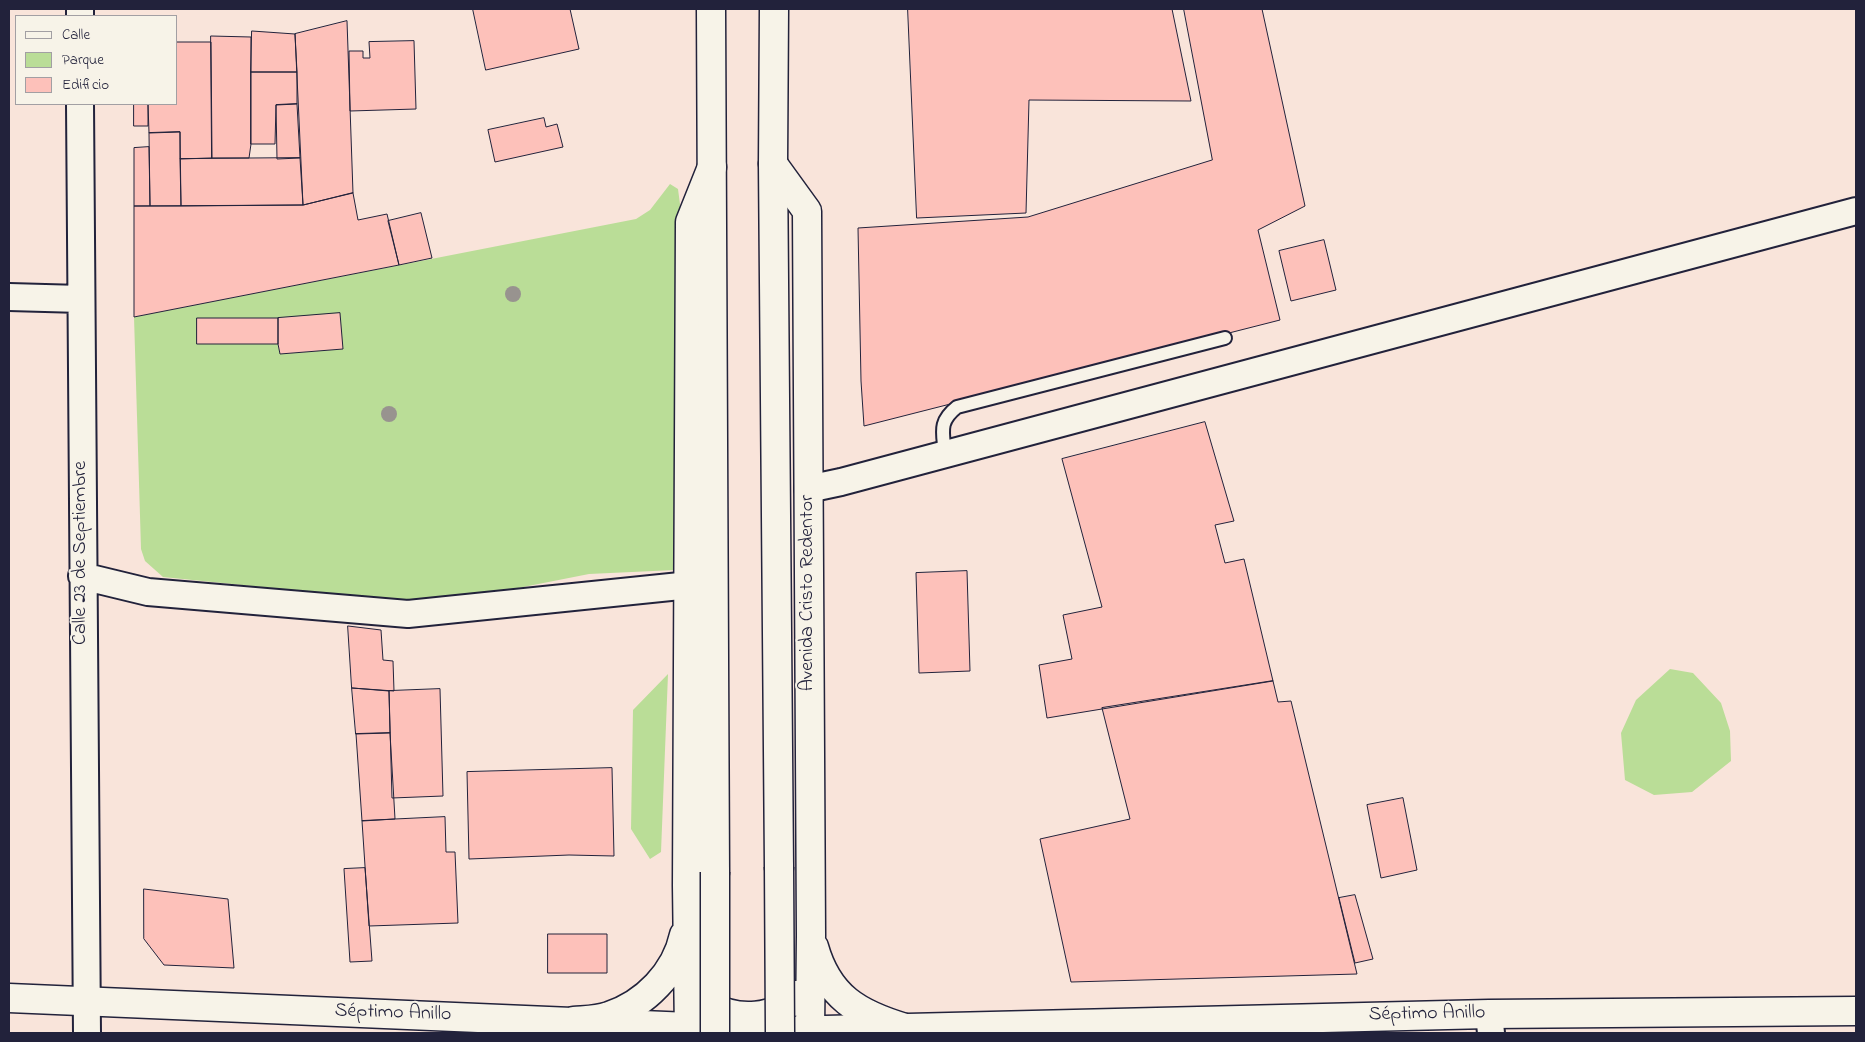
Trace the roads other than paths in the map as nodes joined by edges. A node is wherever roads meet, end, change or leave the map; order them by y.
1 (711, 9) edge
2 (774, 9) edge
3 (80, 105) edge
4 (773, 164) junction
5 (712, 167) junction
6 (1856, 211) edge
7 (9, 297) edge
8 (81, 299) junction
9 (1225, 338) dead end
10 (945, 454) junction
11 (808, 489) junction
12 (82, 576) junction
13 (690, 586) junction
14 (688, 916) junction
15 (811, 935) junction
16 (810, 978) junction
17 (689, 983) junction
18 (9, 998) edge
19 (88, 1002) junction
20 (1856, 1011) edge
21 (574, 1021) junction
22 (1490, 1024) edge
23 (905, 1028) junction
24 (689, 1030) edge
25 (810, 1032) edge
26 (87, 1033) edge
27 (716, 1033) edge
28 (780, 1033) edge

1 - 5 main road
2 - 4 main road, Avenida Cristo Redentor
3 - 8 street, Calle 23 de Septiembre
4 - 11 main road, Avenida Cristo Redentor
4 - 28 main road, Avenida Cristo Redentor, bridge
5 - 13 main road
5 - 27 main road, bridge
6 - 10 street
7 - 8 street
8 - 12 street, Calle 23 de Septiembre
9 - 10 lane
10 - 11 street
11 - 15 main road, Avenida Cristo Redentor
12 - 13 street
12 - 19 street, Calle 23 de Septiembre
13 - 14 main road
14 - 17 main road
14 - 21 main road
15 - 16 main road, Avenida Cristo Redentor
15 - 23 main road
16 - 17 main road
16 - 25 main road, Avenida Cristo Redentor
17 - 24 main road
18 - 19 main road, Séptimo Anillo
19 - 21 main road, Séptimo Anillo
19 - 26 street, Calle 23 de Septiembre
20 - 22 main road, Séptimo Anillo
21 - 24 main road, Séptimo Anillo
22 - 23 main road, Séptimo Anillo
23 - 25 main road, Séptimo Anillo
24 - 25 main road, Séptimo Anillo

